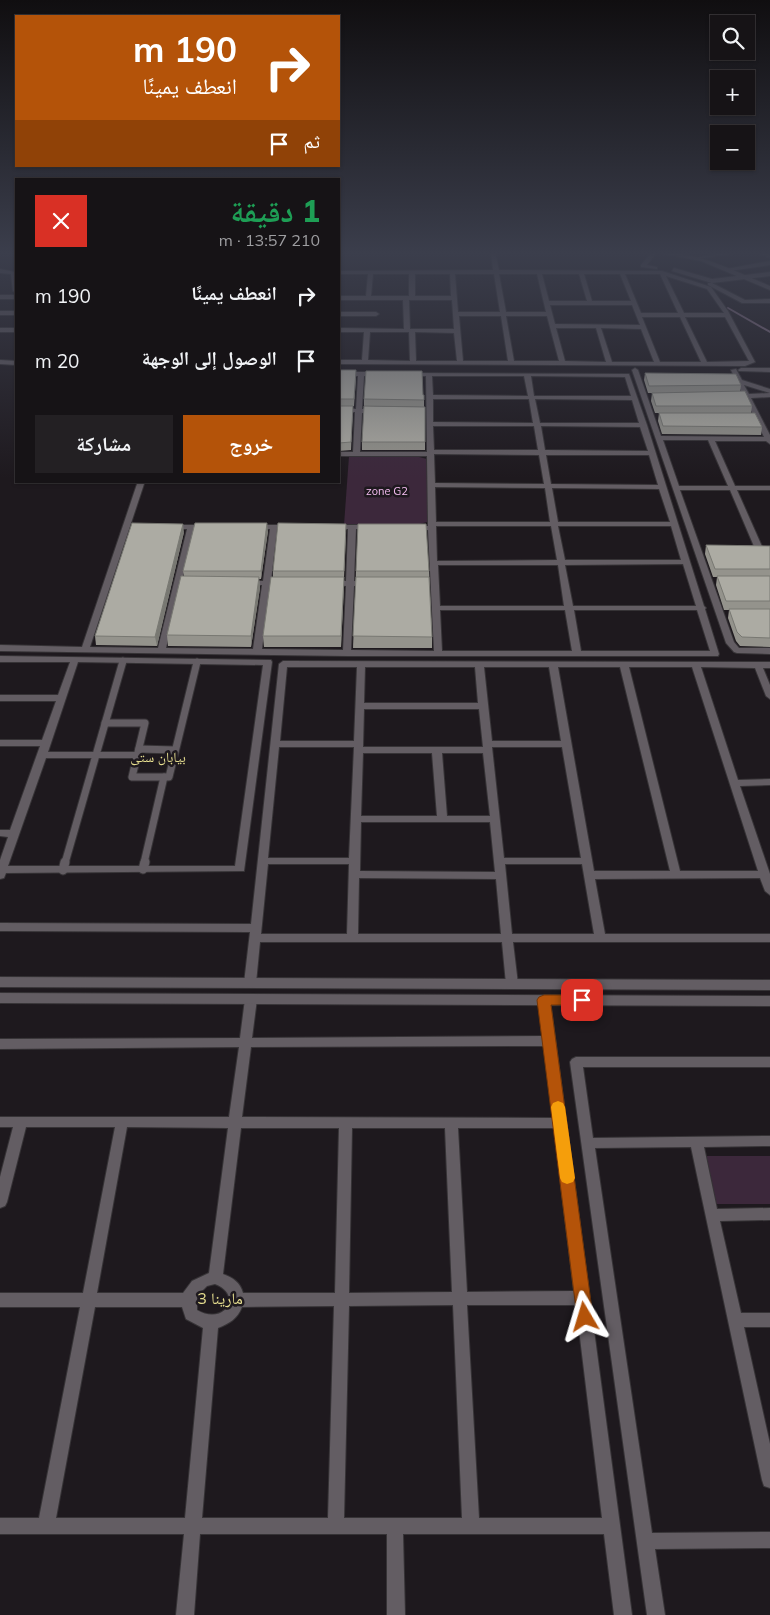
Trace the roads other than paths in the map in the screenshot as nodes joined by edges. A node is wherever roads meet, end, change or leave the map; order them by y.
1 (457, 327) edge
2 (506, 327) edge
3 (553, 327) edge
4 (598, 327) edge
5 (643, 327) edge
6 (687, 327) edge
7 (733, 327) edge
8 (2, 330) edge
9 (15, 330) edge
10 (340, 330) edge
11 (367, 330) junction
12 (374, 330) joint
13 (409, 330) junction
14 (457, 331) junction
15 (0, 336) edge
16 (0, 362) edge
17 (15, 362) edge
18 (340, 362) edge
19 (365, 362) junction
20 (413, 362) junction
21 (460, 363) junction
22 (511, 363) junction
23 (562, 363) junction
24 (609, 363) junction
25 (657, 364) junction
26 (705, 364) junction
27 (0, 367) edge
28 (15, 367) edge
29 (340, 368) edge
30 (770, 370) edge
31 (636, 373) junction
32 (340, 374) edge
33 (361, 374) junction
34 (380, 374) edge
35 (400, 374) edge
36 (429, 374) junction
37 (527, 374) junction
38 (646, 376) edge
39 (728, 376) edge
40 (737, 376) junction
41 (770, 377) edge
42 (770, 391) edge
43 (770, 395) edge
44 (747, 396) junction
45 (430, 397) junction
46 (644, 397) junction
47 (654, 397) edge
48 (729, 397) edge
49 (532, 398) junction
50 (635, 398) junction
51 (340, 410) edge
52 (358, 410) junction
53 (385, 411) edge
54 (421, 411) edge
55 (430, 411) junction
56 (651, 417) junction
57 (661, 417) edge
58 (748, 417) edge
59 (758, 418) junction
60 (431, 424) junction
61 (537, 424) junction
62 (644, 425) junction
63 (659, 438) junction
64 (711, 439) junction
65 (769, 441) edge
66 (542, 452) junction
67 (431, 453) junction
68 (652, 453) junction
69 (340, 454) edge
70 (356, 454) junction
71 (141, 483) edge
72 (432, 485) junction
73 (548, 485) junction
74 (663, 487) junction
75 (770, 488) edge
76 (677, 490) junction
77 (734, 491) junction
78 (770, 494) edge
79 (554, 524) junction
80 (675, 524) junction
81 (128, 526) junction
82 (137, 526) edge
83 (164, 526) edge
84 (432, 526) junction
85 (191, 527) junction
86 (218, 527) edge
87 (246, 527) edge
88 (274, 527) junction
89 (303, 527) edge
90 (322, 527) edge
91 (352, 527) junction
92 (378, 528) edge
93 (406, 528) edge
94 (698, 550) junction
95 (707, 550) edge
96 (770, 551) edge
97 (687, 562) junction
98 (434, 563) junction
99 (562, 563) junction
100 (178, 583) junction
101 (188, 583) edge
102 (237, 583) edge
103 (266, 583) junction
104 (294, 583) edge
105 (322, 584) edge
106 (350, 584) junction
107 (378, 584) edge
108 (426, 584) edge
109 (436, 584) junction
110 (570, 607) junction
111 (437, 608) junction
112 (702, 608) junction
113 (0, 648) edge
114 (85, 650) junction
115 (161, 650) junction
116 (770, 651) edge
117 (257, 652) junction
118 (347, 652) junction
119 (438, 653) junction
120 (577, 654) junction
121 (0, 659) edge
122 (75, 660) junction
123 (123, 661) junction
124 (196, 662) junction
125 (360, 665) junction
126 (480, 665) junction
127 (552, 665) junction
128 (624, 665) junction
129 (696, 665) junction
130 (758, 665) junction
131 (770, 665) edge
132 (770, 696) edge
133 (0, 698) edge
134 (62, 698) junction
135 (359, 706) junction
136 (484, 706) junction
137 (105, 723) junction
138 (0, 743) edge
139 (46, 743) junction
140 (275, 744) junction
141 (566, 744) junction
142 (358, 747) junction
143 (488, 747) junction
144 (175, 750) junction
145 (438, 750) junction
146 (138, 752) junction
147 (42, 754) junction
148 (96, 755) junction
149 (164, 777) junction
150 (770, 782) edge
151 (735, 783) junction
152 (356, 818) junction
153 (442, 818) junction
154 (495, 819) junction
155 (0, 834) edge
156 (14, 834) junction
157 (263, 861) junction
158 (355, 861) junction
159 (500, 861) junction
160 (587, 861) junction
161 (143, 869) junction
162 (63, 870) junction
163 (1, 873) edge
164 (354, 874) junction
165 (765, 874) junction
166 (589, 875) junction
167 (676, 875) junction
168 (501, 876) junction
169 (770, 891) edge
170 (0, 927) edge
171 (255, 933) junction
172 (507, 938) junction
173 (600, 938) junction
174 (770, 938) edge
175 (352, 939) junction
176 (0, 982) edge
177 (250, 983) junction
178 (382, 984) junction
179 (512, 984) junction
180 (770, 985) edge
181 (0, 998) edge
182 (251, 999) junction
183 (380, 999) junction
184 (544, 1000) junction
185 (770, 1001) edge
186 (549, 1041) junction
187 (245, 1043) junction
188 (0, 1044) edge
189 (770, 1062) edge
190 (0, 1122) edge
191 (21, 1122) junction
192 (122, 1122) junction
193 (235, 1122) junction
194 (346, 1123) junction
195 (451, 1123) junction
196 (560, 1123) junction
197 (696, 1142) junction
198 (770, 1142) edge
199 (588, 1143) junction
200 (0, 1202) edge
201 (770, 1214) edge
202 (712, 1215) junction
203 (216, 1278) junction
204 (582, 1298) junction
205 (460, 1299) junction
206 (0, 1300) edge
207 (88, 1300) junction
208 (188, 1300) junction
209 (237, 1300) junction
210 (342, 1300) junction
211 (735, 1320) junction
212 (770, 1320) edge
213 (211, 1323) junction
214 (766, 1440) edge
215 (770, 1480) edge
216 (0, 1526) edge
217 (46, 1526) junction
218 (193, 1526) junction
219 (336, 1526) junction
220 (395, 1526) junction
221 (471, 1526) junction
222 (612, 1526) junction
223 (770, 1540) edge
224 (646, 1541) junction
225 (185, 1615) edge
226 (396, 1615) edge
227 (623, 1615) edge
228 (656, 1615) edge

1 - 14 street
2 - 22 street
3 - 23 street
4 - 24 street
5 - 25 street
6 - 26 street
7 - 26 street
8 - 9 street
8 - 15 street
10 - 11 street
11 - 12 street
11 - 19 street
12 - 13 street
13 - 14 street
13 - 20 street
14 - 21 street
16 - 17 street
18 - 19 street
19 - 20 street
20 - 21 street
21 - 22 street
22 - 23 street
23 - 24 street
24 - 25 street
25 - 26 street
27 - 28 street
29 - 31 street
30 - 40 street
31 - 38 street
31 - 40 street
31 - 46 street
32 - 33 street
33 - 34 street
33 - 52 street
35 - 36 street
36 - 37 street
36 - 45 street
37 - 49 street
37 - 50 street
39 - 40 street
40 - 41 street
40 - 42 street
40 - 44 street
43 - 44 street
44 - 48 street
44 - 59 street
45 - 49 street
45 - 55 street
46 - 47 street
46 - 56 street
49 - 50 street
49 - 61 street
50 - 62 street
51 - 52 street
52 - 53 street
52 - 70 street
54 - 55 street
55 - 60 street
56 - 57 street
56 - 63 street
58 - 59 street
59 - 65 street
60 - 61 street
60 - 67 street
61 - 62 street
61 - 66 street
62 - 68 street
63 - 64 street
63 - 76 street
64 - 65 street
64 - 77 street
66 - 67 street
66 - 68 street
66 - 73 street
67 - 70 street
67 - 72 street
68 - 74 street
69 - 70 street
71 - 81 street
72 - 73 street
72 - 84 street
73 - 74 street
73 - 79 street
74 - 80 street
75 - 77 street
76 - 77 street
76 - 94 street
77 - 78 street
77 - 96 street
79 - 80 street
79 - 84 street
79 - 99 street
80 - 97 street
81 - 82 street
81 - 114 street
83 - 85 street
84 - 93 street
84 - 98 street
85 - 86 street
85 - 100 street
87 - 88 street
88 - 89 street
88 - 103 street
90 - 91 street
91 - 92 street
91 - 106 street
94 - 95 street
94 - 116 street
97 - 99 street
97 - 112 street
98 - 99 street
98 - 109 street
99 - 110 street
100 - 101 street
100 - 115 street
102 - 103 street
103 - 104 street
103 - 117 street
105 - 106 street
106 - 107 street
106 - 118 street
108 - 109 street
109 - 111 street
110 - 111 street
110 - 112 street
110 - 120 street
111 - 119 street
112 - 120 street
113 - 114 street
114 - 115 street
115 - 117 street
117 - 118 street
118 - 119 street
119 - 120 street
121 - 122 street
122 - 123 street
122 - 134 street
123 - 124 street
123 - 137 street
124 - 144 street
124 - 161 street
125 - 126 street
125 - 135 street
125 - 140 street
126 - 127 street
126 - 136 street
127 - 128 street
127 - 141 street
128 - 129 street
128 - 167 street
129 - 130 street
129 - 151 street
130 - 131 street
130 - 132 street
133 - 134 street
134 - 139 street
135 - 136 street
135 - 142 street
136 - 143 street
137 - 146 street
137 - 148 street
138 - 139 street
139 - 147 street
140 - 142 street
140 - 157 street
141 - 143 street
141 - 160 street
142 - 145 street
142 - 152 street
143 - 145 street
143 - 154 street
144 - 146 street
144 - 149 street
145 - 153 street
146 - 148 street
146 - 149 street
147 - 148 street
147 - 156 street
148 - 162 street
149 - 161 street
150 - 151 street
151 - 165 street
152 - 153 street
152 - 158 street
153 - 154 street
154 - 159 street
155 - 156 street
156 - 163 street
157 - 158 street
157 - 171 street
158 - 164 street
159 - 160 street
159 - 168 street
160 - 166 street
161 - 162 street
162 - 163 street
164 - 168 street
164 - 175 street
165 - 167 street
165 - 169 street
166 - 167 street
166 - 173 street
168 - 172 street
170 - 171 street
171 - 175 street
171 - 177 street
172 - 173 street
172 - 175 street
172 - 179 street
173 - 174 street
176 - 177 street
177 - 178 street
178 - 179 street
178 - 183 street
179 - 180 street
181 - 182 street
182 - 183 street
182 - 187 street
183 - 184 street
184 - 185 street
184 - 186 street
186 - 187 street
186 - 196 street
187 - 188 street
187 - 193 street
189 - 199 street
190 - 191 street
191 - 192 street
191 - 200 street
192 - 193 street
192 - 207 street
193 - 194 street
193 - 203 street
194 - 195 street
194 - 210 street
195 - 196 street
195 - 205 street
196 - 204 street
197 - 198 street
197 - 199 street
197 - 202 street
199 - 224 street
201 - 202 street
202 - 211 street
203 - 208 street
203 - 209 street
204 - 205 street
204 - 222 street
205 - 210 street
205 - 221 street
206 - 207 street
207 - 208 street
207 - 217 street
208 - 213 street
209 - 210 street
209 - 213 street
210 - 219 street
211 - 212 street
211 - 214 street
213 - 218 street
214 - 215 street
216 - 217 street
217 - 218 street
218 - 219 street
218 - 225 street
219 - 220 street
220 - 221 street
220 - 226 street
221 - 222 street
222 - 227 street
223 - 224 street
224 - 228 street

